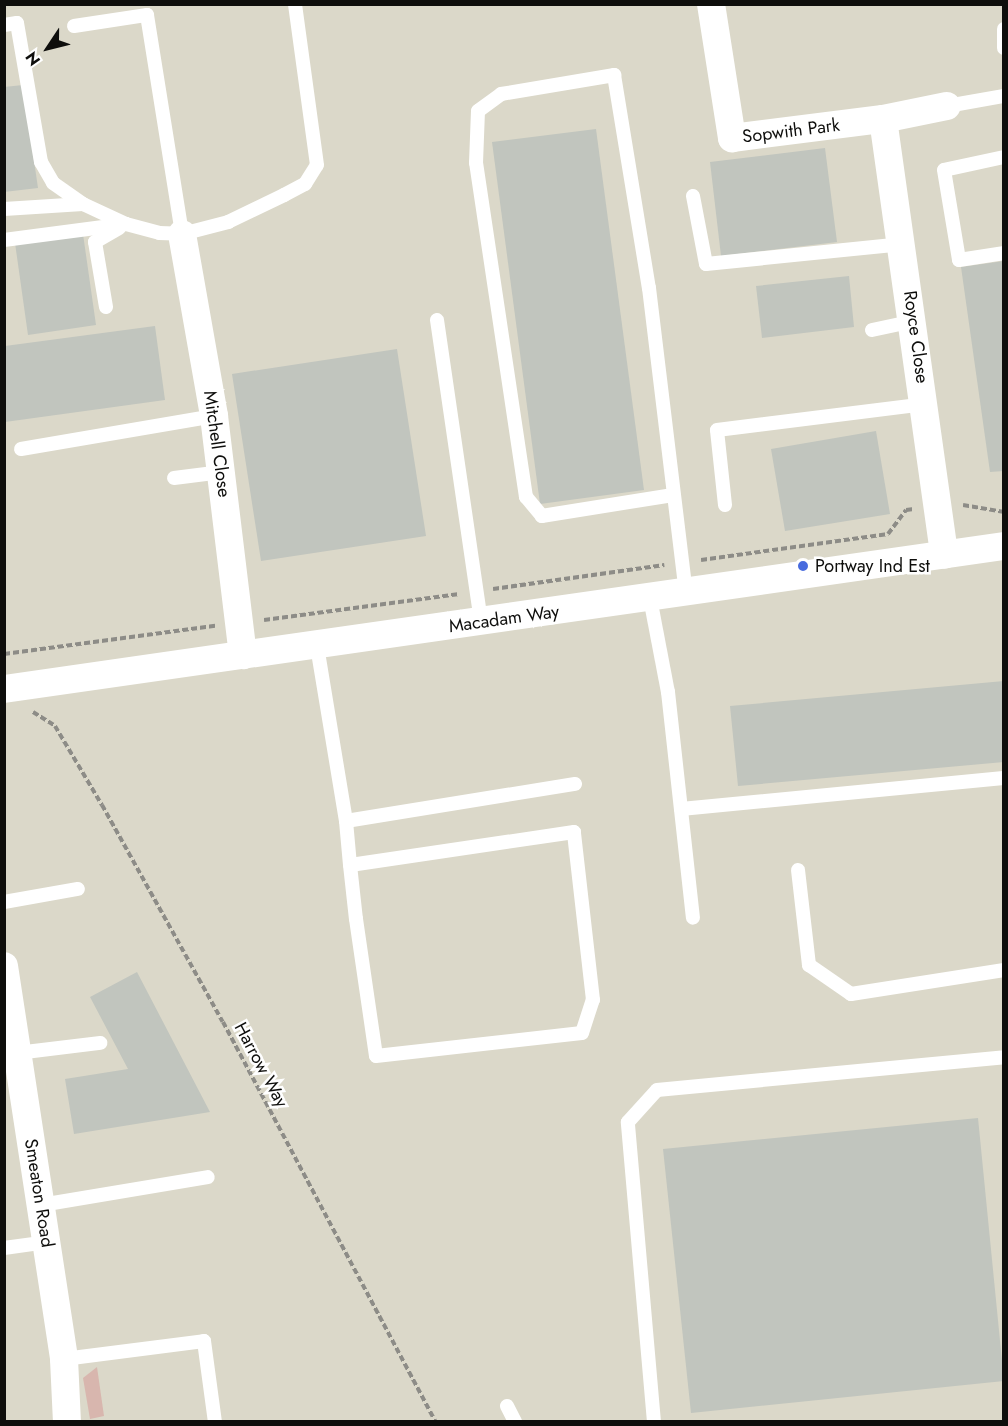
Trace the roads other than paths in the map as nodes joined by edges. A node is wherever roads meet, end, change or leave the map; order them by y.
1 (295, 4) edge
2 (711, 4) edge
3 (4, 26) edge
4 (74, 26) dead end
5 (1004, 29) edge
6 (1004, 48) edge
7 (1004, 96) edge
8 (947, 106) joint
9 (884, 119) junction
10 (1004, 157) edge
11 (693, 196) dead end
12 (83, 204) junction
13 (4, 208) edge
14 (126, 224) junction
15 (182, 234) junction
16 (4, 240) edge
17 (903, 244) junction
18 (1004, 253) edge
19 (106, 307) dead end
20 (437, 320) dead end
21 (914, 321) junction
22 (872, 330) dead end
23 (926, 404) junction
24 (214, 416) junction
25 (21, 448) dead end
26 (222, 472) junction
27 (174, 478) dead end
28 (673, 495) junction
29 (725, 505) dead end
30 (1004, 546) edge
31 (944, 555) junction
32 (686, 591) junction
33 (650, 598) junction
34 (481, 622) junction
35 (317, 646) junction
36 (243, 655) junction
37 (4, 689) edge
38 (1004, 778) edge
39 (575, 784) dead end
40 (681, 809) junction
41 (346, 821) junction
42 (350, 865) junction
43 (798, 870) dead end
44 (78, 889) dead end
45 (4, 902) edge
46 (693, 918) dead end
47 (4, 966) edge
48 (1004, 970) edge
49 (12, 1035) edge
50 (100, 1043) dead end
51 (1004, 1057) edge
52 (208, 1177) dead end
53 (41, 1205) junction
54 (46, 1242) junction
55 (4, 1248) edge
56 (64, 1359) junction
57 (507, 1406) dead end
58 (67, 1422) edge
59 (215, 1422) edge
60 (515, 1422) edge
61 (654, 1422) edge

1 - 15 lane
2 - 9 street, Sopwith Park
3 - 12 lane
4 - 15 lane
5 - 6 lane
7 - 8 lane
8 - 9 street, Sopwith Park
9 - 17 street, Royce Close
10 - 18 lane
11 - 17 lane
12 - 13 lane
12 - 14 lane
14 - 15 lane
14 - 16 lane
14 - 19 lane
15 - 24 street, Mitchell Close
17 - 21 street, Royce Close
20 - 34 lane
21 - 22 lane
21 - 23 street, Royce Close
23 - 29 lane
23 - 31 street, Royce Close
24 - 25 lane
24 - 26 street, Mitchell Close
26 - 27 lane
26 - 36 street, Mitchell Close
28 - 28 lane
28 - 32 lane
30 - 31 street, Macadam Way
31 - 32 street, Macadam Way
32 - 33 street, Macadam Way
33 - 34 street, Macadam Way
33 - 40 lane
34 - 35 street, Macadam Way
35 - 36 street, Macadam Way
35 - 41 lane
36 - 37 street, Macadam Way
38 - 40 lane
39 - 41 lane
40 - 46 lane
41 - 42 lane
42 - 42 lane
43 - 48 lane
44 - 45 lane
47 - 49 street, Smeaton Road
49 - 50 lane
49 - 53 street, Smeaton Road
51 - 61 lane
52 - 53 lane
53 - 54 street, Smeaton Road
54 - 55 lane
54 - 56 street, Smeaton Road
56 - 58 street, Smeaton Road
56 - 59 lane
57 - 60 lane

